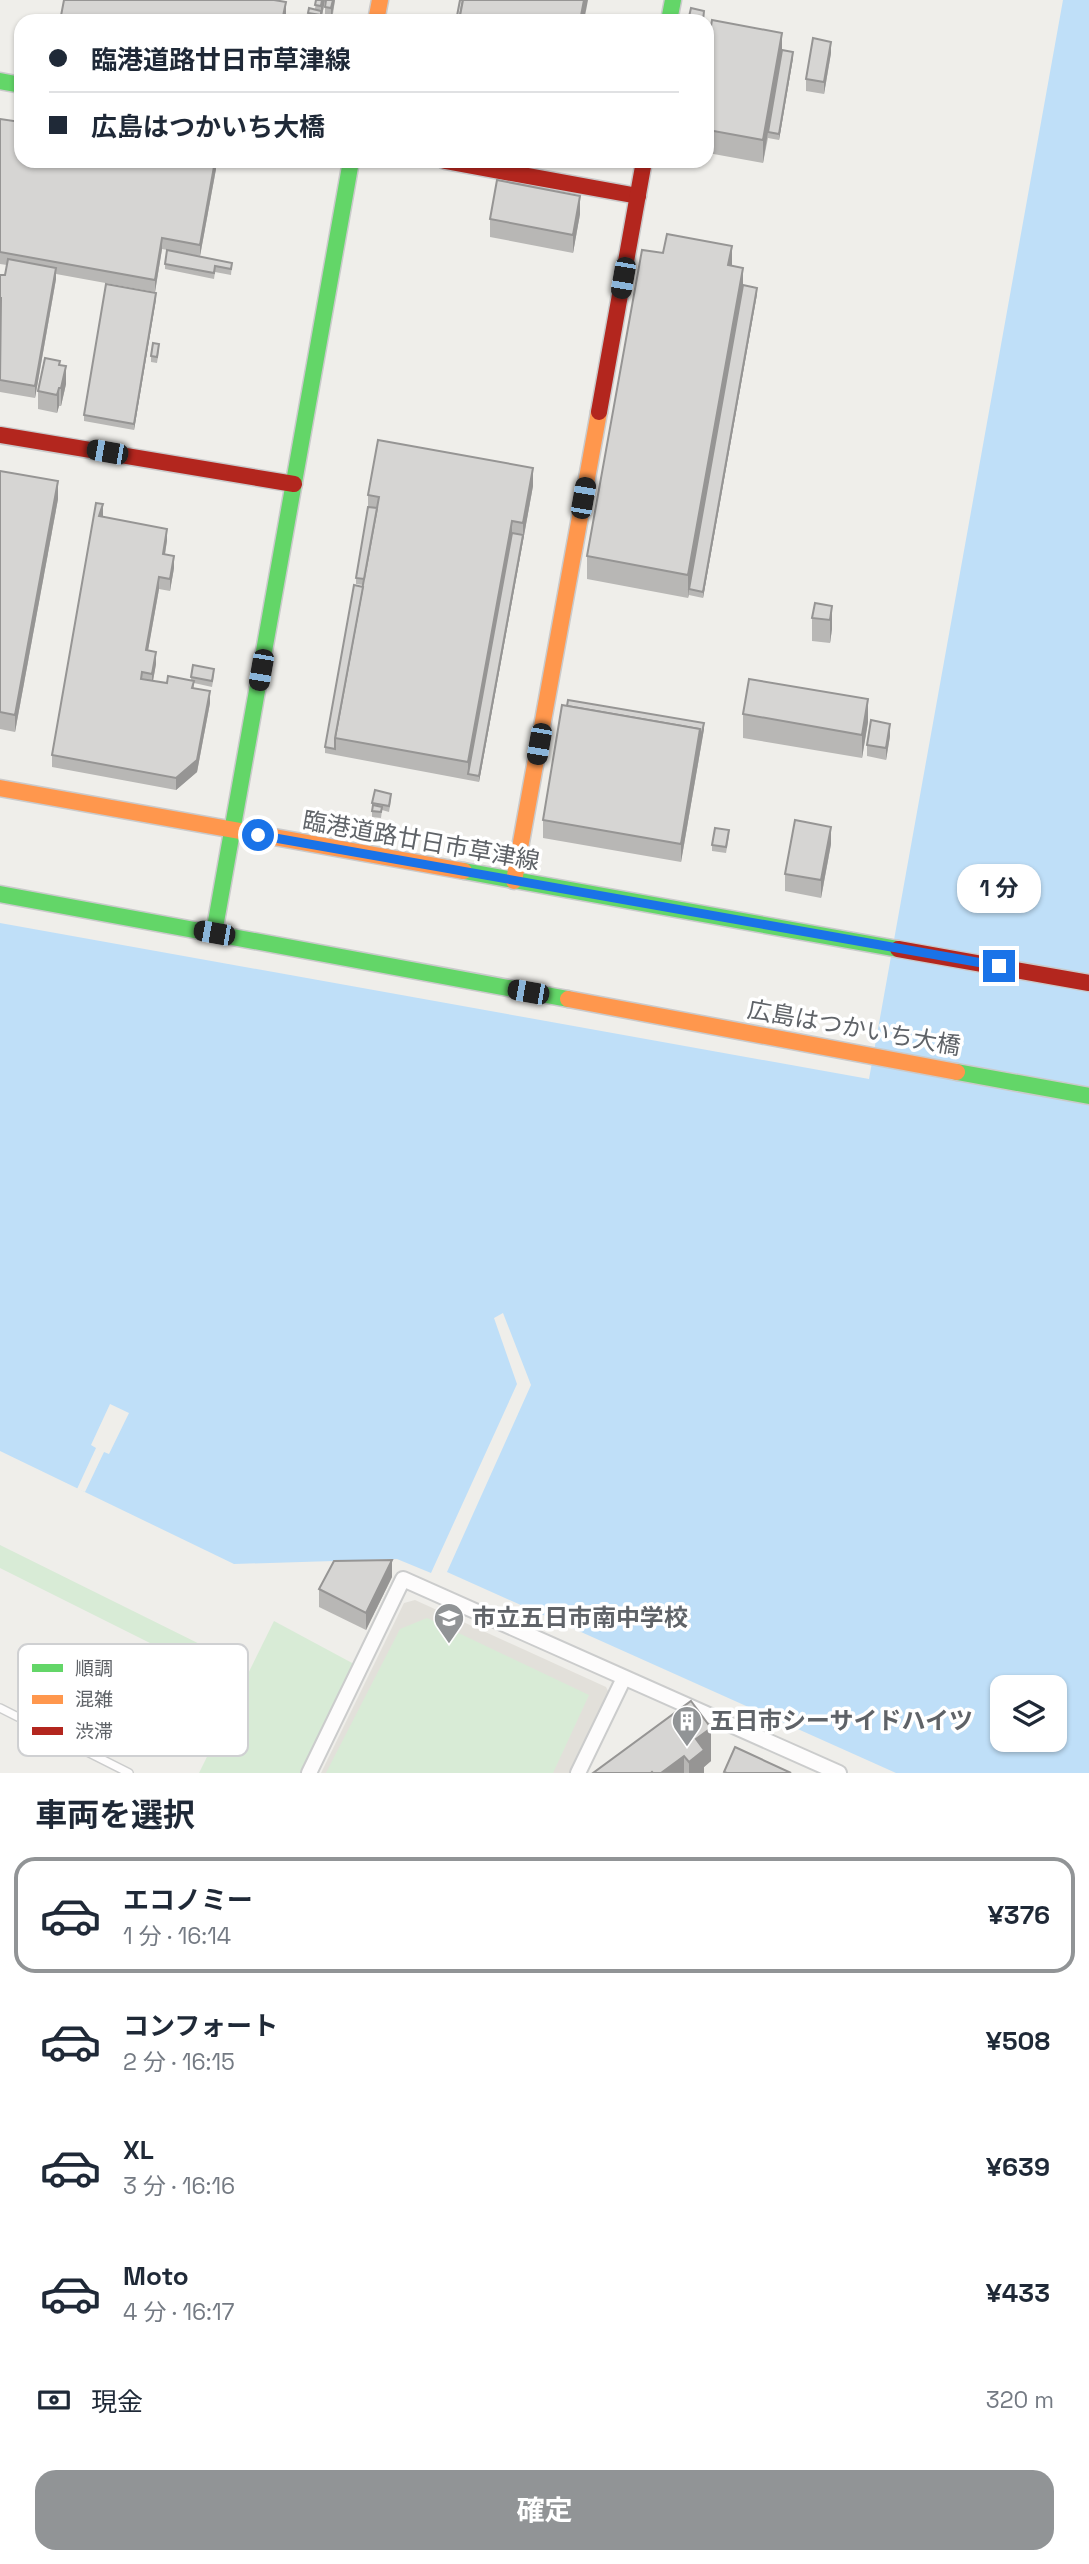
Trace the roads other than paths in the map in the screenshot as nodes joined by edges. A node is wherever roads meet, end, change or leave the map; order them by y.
1 (350, 168) edge
2 (484, 168) edge
3 (643, 168) edge
4 (638, 196) junction
5 (0, 435) edge
6 (294, 484) junction
7 (0, 788) edge
8 (232, 830) junction
9 (514, 881) junction
10 (0, 894) edge
11 (214, 933) junction
12 (1089, 984) edge
13 (1089, 1096) edge
14 (624, 1678) junction
15 (0, 1708) edge
16 (18, 1717) edge
17 (95, 1756) edge
18 (129, 1773) edge
19 (309, 1773) edge
20 (578, 1773) edge
21 (838, 1773) edge

1 - 6 street
2 - 4 street
3 - 4 street
4 - 9 street
5 - 6 street
6 - 8 street
7 - 8 street, 臨港道路廿日市草津線
8 - 9 street, 臨港道路廿日市草津線
8 - 11 street
9 - 12 street, 臨港道路廿日市草津線
10 - 11 street
11 - 13 street, 広島はつかいち大橋
14 - 19 street
14 - 20 street
14 - 21 street
15 - 16 lane
17 - 18 lane

